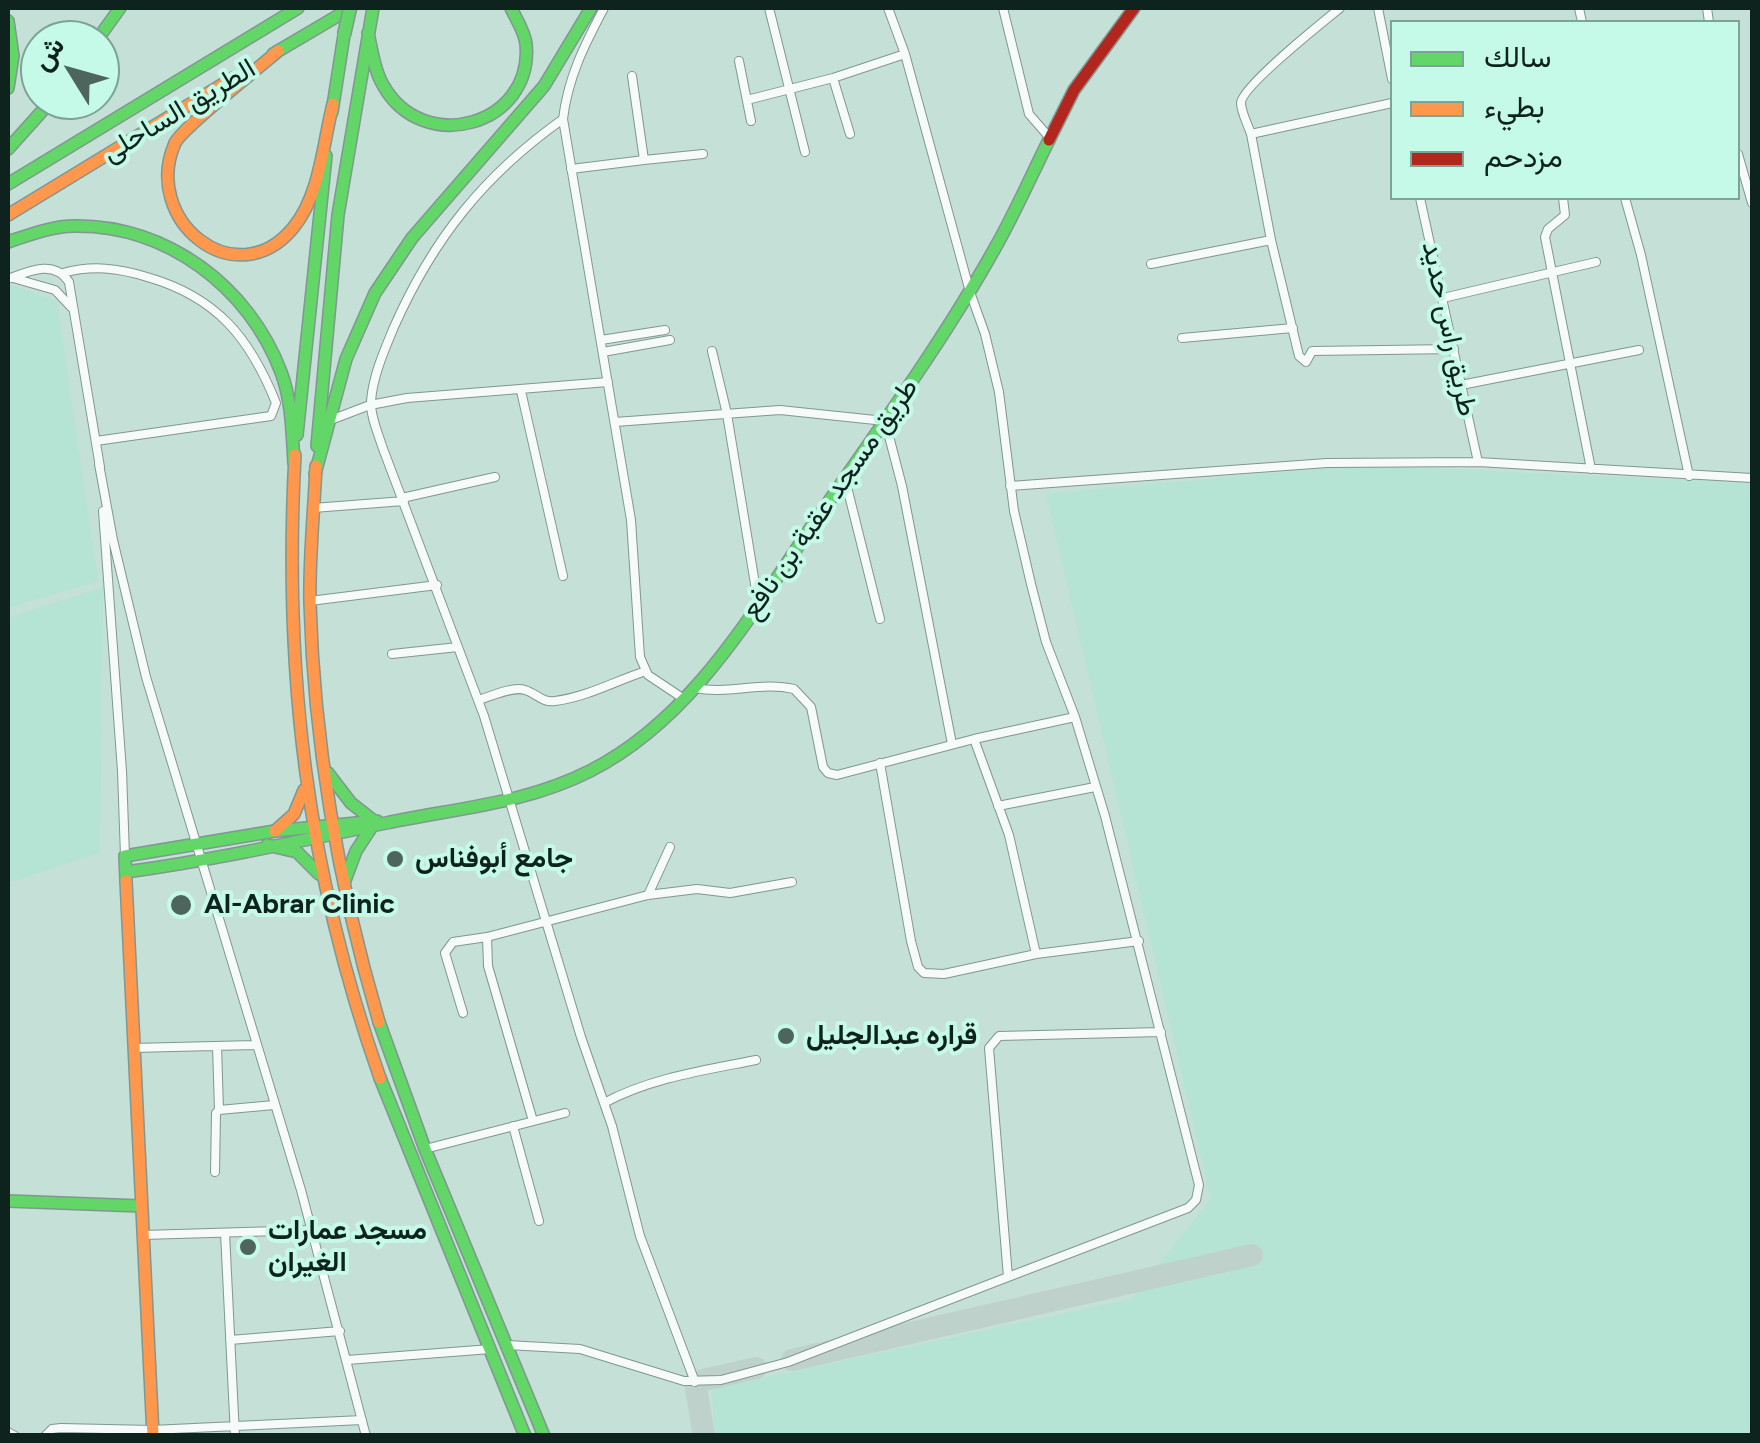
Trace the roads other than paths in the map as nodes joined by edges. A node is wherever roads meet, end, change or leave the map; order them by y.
1 (298, 8) edge
2 (350, 8) edge
3 (361, 8) edge
4 (511, 8) edge
5 (591, 8) edge
6 (604, 8) edge
7 (769, 8) edge
8 (888, 8) edge
9 (1003, 8) edge
10 (1134, 8) edge
11 (1340, 8) edge
12 (1378, 8) edge
13 (332, 19) junction
14 (8, 21) edge
15 (371, 21) edge
16 (278, 50) junction
17 (905, 54) junction
18 (739, 61) dead end
19 (1390, 70) edge
20 (632, 76) dead end
21 (833, 78) junction
22 (8, 88) edge
23 (792, 89) junction
24 (747, 100) junction
25 (1390, 103) edge
26 (333, 104) junction
27 (563, 119) junction
28 (34, 120) edge
29 (751, 121) dead end
30 (850, 134) dead end
31 (1251, 134) junction
32 (1048, 137) junction
33 (8, 149) edge
34 (805, 152) dead end
35 (703, 154) dead end
36 (644, 160) junction
37 (1740, 160) edge
38 (571, 169) junction
39 (8, 184) edge
40 (1750, 190) edge
41 (1420, 200) edge
42 (1563, 200) edge
43 (1626, 200) edge
44 (1752, 203) edge
45 (8, 216) edge
46 (1271, 240) junction
47 (8, 242) edge
48 (1596, 262) dead end
49 (1151, 264) dead end
50 (62, 273) junction
51 (1553, 273) junction
52 (9, 278) edge
53 (970, 292) junction
54 (1443, 298) junction
55 (76, 318) junction
56 (1293, 328) junction
57 (664, 330) dead end
58 (1182, 338) dead end
59 (600, 340) junction
60 (670, 340) dead end
61 (1454, 349) junction
62 (1639, 350) dead end
63 (712, 351) dead end
64 (603, 352) junction
65 (1571, 365) junction
66 (608, 382) junction
67 (1462, 385) junction
68 (521, 391) junction
69 (370, 405) junction
70 (727, 414) junction
71 (884, 420) junction
72 (328, 421) junction
73 (614, 422) junction
74 (96, 441) junction
75 (1478, 462) junction
76 (294, 463) junction
77 (100, 464) junction
78 (1591, 469) junction
79 (315, 474) junction
80 (495, 476) dead end
81 (1689, 476) junction
82 (1752, 478) edge
83 (845, 479) junction
84 (1010, 486) junction
85 (403, 500) junction
86 (313, 508) junction
87 (563, 576) dead end
88 (437, 585) junction
89 (310, 601) junction
90 (758, 604) junction
91 (880, 619) dead end
92 (458, 647) junction
93 (392, 654) dead end
94 (646, 672) junction
95 (696, 688) junction
96 (684, 699) junction
97 (478, 700) junction
98 (1075, 717) junction
99 (974, 739) junction
100 (952, 744) junction
101 (880, 763) junction
102 (327, 772) junction
103 (306, 778) junction
104 (1095, 787) junction
105 (510, 802) junction
106 (998, 806) junction
107 (377, 824) junction
108 (332, 830) junction
109 (275, 831) junction
110 (314, 832) junction
111 (198, 844) junction
112 (267, 846) junction
113 (670, 847) dead end
114 (125, 856) junction
115 (203, 860) junction
116 (126, 872) junction
117 (792, 882) dead end
118 (322, 883) junction
119 (344, 885) junction
120 (648, 895) junction
121 (546, 920) junction
122 (487, 937) junction
123 (1139, 941) junction
124 (1036, 954) junction
125 (463, 1013) dead end
126 (1162, 1032) junction
127 (217, 1046) junction
128 (255, 1046) junction
129 (133, 1048) junction
130 (756, 1060) dead end
131 (604, 1103) junction
132 (274, 1105) junction
133 (219, 1110) junction
134 (565, 1113) dead end
135 (533, 1121) junction
136 (513, 1126) junction
137 (425, 1149) junction
138 (215, 1172) dead end
139 (8, 1202) edge
140 (141, 1206) junction
141 (539, 1220) dead end
142 (312, 1230) junction
143 (225, 1233) junction
144 (143, 1236) junction
145 (1008, 1277) junction
146 (340, 1331) junction
147 (230, 1340) junction
148 (507, 1345) junction
149 (490, 1349) junction
150 (347, 1360) junction
151 (696, 1382) junction
152 (362, 1420) junction
153 (235, 1430) edge
154 (8, 1432) edge
155 (152, 1433) edge
156 (15, 1436) edge
157 (45, 1436) edge
158 (366, 1436) edge
159 (525, 1436) edge
160 (544, 1436) edge

1 - 39 main road, الطريق الساحلى
2 - 13 main road, الطريق الساحلى
2 - 26 main road, bridge
3 - 13 main road
4 - 15 main road
5 - 72 main road
6 - 27 street
7 - 23 street
8 - 17 street
9 - 32 street
10 - 32 main road, طريق مسجد عقبة بن نافع
11 - 31 street
12 - 19 street
13 - 16 main road, الطريق الساحلى
14 - 22 main road
15 - 79 main road
16 - 26 main road
16 - 45 main road, الطريق الساحلى
17 - 21 street
17 - 53 street
18 - 24 street
20 - 36 street
21 - 23 street
21 - 30 street
23 - 24 street
23 - 34 street
24 - 29 street
25 - 31 street
26 - 76 main road
27 - 38 street
27 - 69 street
28 - 33 main road
31 - 46 street
32 - 53 main road, طريق مسجد عقبة بن نافع
35 - 36 street
36 - 38 street
37 - 40 street
38 - 59 street
40 - 44 street
41 - 54 street, طريق راس حديد
42 - 51 street
43 - 81 street
46 - 49 street
46 - 56 street
47 - 76 main road
48 - 51 street
50 - 52 street
50 - 55 street
50 - 74 street
51 - 54 street
51 - 65 street
52 - 55 street
53 - 71 main road, طريق مسجد عقبة بن نافع
53 - 84 street
54 - 61 street, طريق راس حديد
55 - 74 street
56 - 58 street
56 - 61 street
57 - 59 street
59 - 64 street
60 - 64 street
61 - 67 street, طريق راس حديد
62 - 65 street
63 - 70 street
64 - 66 street
65 - 67 street
65 - 78 street
66 - 68 street
66 - 73 street
67 - 75 street, طريق راس حديد
68 - 69 street
68 - 87 street
69 - 72 street
69 - 85 street
70 - 71 street
70 - 73 street
70 - 90 street
71 - 83 main road, طريق مسجد عقبة بن نافع
71 - 100 street
72 - 79 main road
73 - 94 street
74 - 77 street
75 - 78 street
75 - 84 street
76 - 103 main road
77 - 111 street
77 - 114 street
78 - 81 street
79 - 86 main road
80 - 85 street
81 - 82 street
83 - 90 main road, طريق مسجد عقبة بن نافع
83 - 91 street
84 - 98 street
85 - 86 street
85 - 88 street
86 - 89 main road
88 - 89 street
88 - 92 street
89 - 102 main road
90 - 95 main road, طريق مسجد عقبة بن نافع
92 - 93 street
92 - 97 street
94 - 96 street
94 - 97 street
95 - 96 main road, طريق مسجد عقبة بن نافع
95 - 101 street
96 - 105 main road, طريق مسجد عقبة بن نافع
97 - 105 street
98 - 99 street
98 - 104 street
99 - 100 street
99 - 106 street
100 - 101 street
101 - 124 street
102 - 107 main road
102 - 108 main road
103 - 109 main road
103 - 110 main road
104 - 106 street
104 - 123 street
105 - 107 main road, طريق مسجد عقبة بن نافع
105 - 121 street
106 - 124 street
107 - 108 main road, طريق مسجد عقبة بن نافع
107 - 119 main road
108 - 110 main road, طريق مسجد عقبة بن نافع
108 - 119 main road
109 - 110 main road
109 - 111 main road
110 - 112 main road
110 - 118 main road
111 - 114 main road
111 - 115 street
112 - 115 main road
112 - 118 main road
113 - 120 street
114 - 116 main road
115 - 116 main road
115 - 128 street
116 - 129 main road
117 - 120 street
118 - 149 main road
119 - 137 main road
120 - 121 street
121 - 122 street
121 - 131 street
122 - 125 street
122 - 135 street
123 - 124 street
123 - 126 street
126 - 145 street
126 - 145 street
127 - 128 street
127 - 129 street
127 - 133 street
128 - 132 street
129 - 140 main road
130 - 131 street
131 - 151 street
132 - 133 street
132 - 142 street
133 - 138 street
134 - 135 street
135 - 136 street
136 - 137 street
136 - 141 street
137 - 148 main road
139 - 140 main road
140 - 144 main road
142 - 143 street
142 - 146 street
143 - 144 street
143 - 147 street
144 - 155 main road
145 - 151 street
146 - 147 street
146 - 150 street
147 - 153 street
148 - 151 street
148 - 160 main road
149 - 150 street
149 - 159 main road
150 - 152 street
152 - 153 street
152 - 158 street
153 - 155 street
154 - 156 street
155 - 157 street

